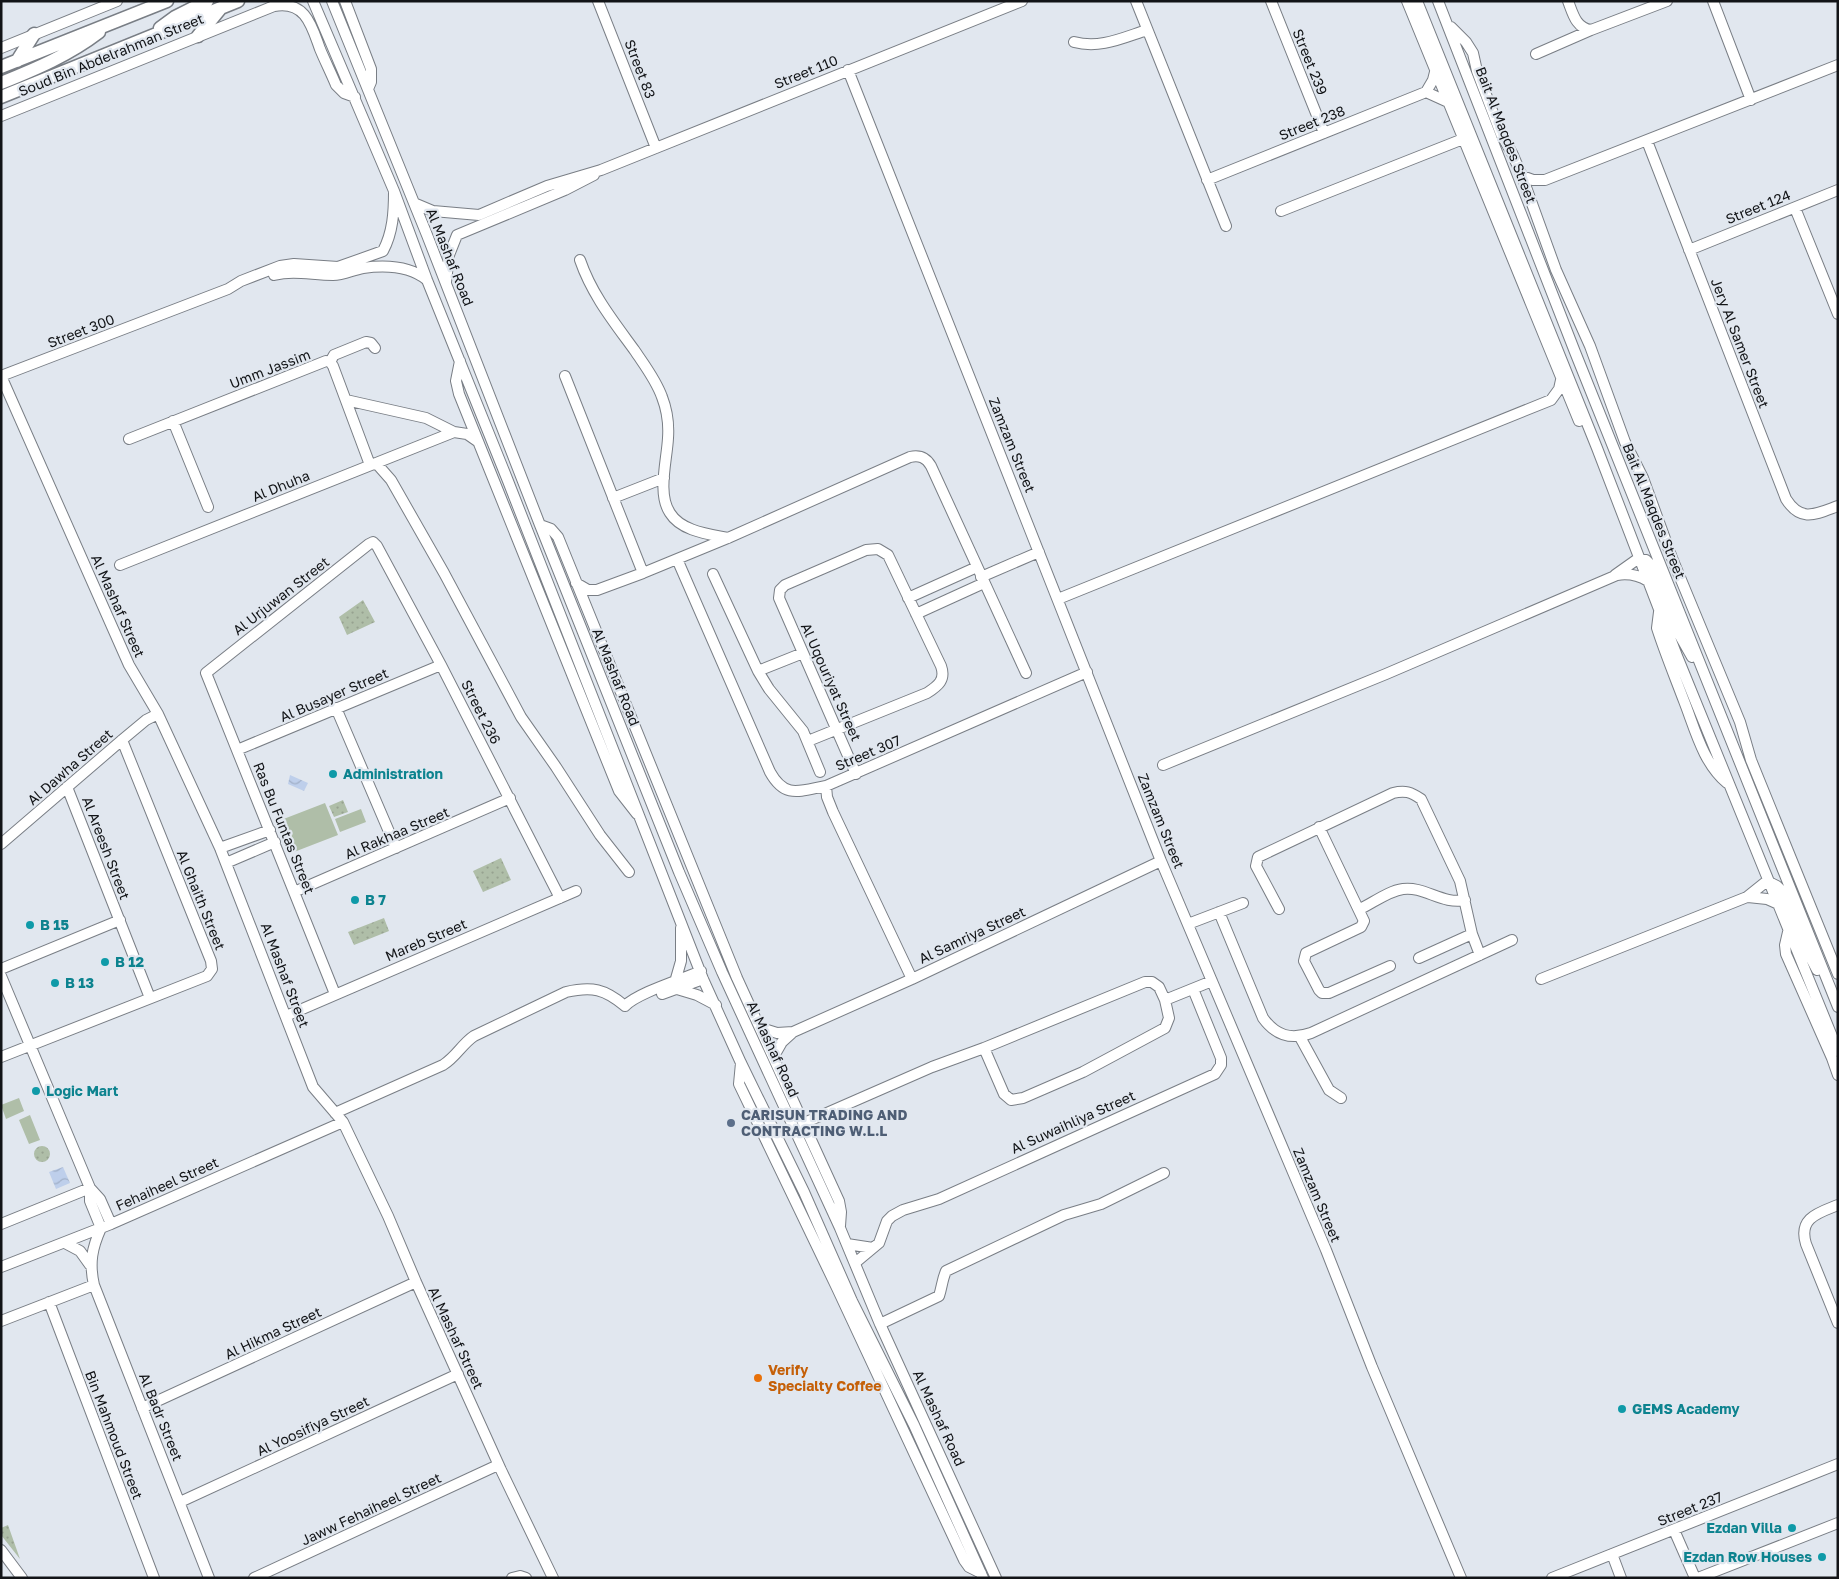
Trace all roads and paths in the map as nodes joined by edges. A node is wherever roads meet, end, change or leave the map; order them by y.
1 (117, 1) edge
2 (167, 1) edge
3 (207, 1) edge
4 (238, 1) edge
5 (313, 1) edge
6 (332, 1) edge
7 (345, 1) edge
8 (598, 1) edge
9 (1022, 1) edge
10 (1136, 1) edge
11 (1271, 1) edge
12 (1407, 1) edge
13 (1418, 1) edge
14 (1438, 1) edge
15 (1568, 1) edge
16 (1667, 1) edge
17 (1713, 1) edge
18 (222, 8) junction
19 (111, 23) junction
20 (1448, 24) junction
21 (1586, 29) junction
22 (1147, 30) junction
23 (34, 34) junction
24 (198, 36) junction
25 (148, 38) junction
26 (1074, 42) dead end
27 (1, 48) edge
28 (1536, 54) dead end
29 (16, 61) junction
30 (1838, 65) edge
31 (1, 67) edge
32 (848, 70) junction
33 (1435, 72) junction
34 (1, 83) edge
35 (368, 89) junction
36 (1426, 92) junction
37 (1, 97) edge
38 (355, 97) junction
39 (1752, 100) junction
40 (1448, 102) junction
41 (1, 116) edge
42 (1324, 133) junction
43 (1463, 139) junction
44 (1647, 142) junction
45 (656, 148) junction
46 (601, 170) junction
47 (1522, 176) junction
48 (1207, 180) junction
49 (1545, 180) junction
50 (1838, 190) edge
51 (394, 191) junction
52 (1531, 202) junction
53 (414, 203) junction
54 (1795, 208) junction
55 (1281, 211) dead end
56 (1226, 226) dead end
57 (1543, 230) junction
58 (1689, 250) junction
59 (580, 260) dead end
60 (1541, 262) junction
61 (427, 280) junction
62 (446, 286) junction
63 (228, 289) junction
64 (1838, 314) edge
65 (1551, 343) junction
66 (375, 348) dead end
67 (460, 361) junction
68 (330, 362) junction
69 (1, 376) edge
70 (565, 376) dead end
71 (1562, 380) junction
72 (346, 400) junction
73 (1551, 400) junction
74 (1572, 406) junction
75 (465, 410) junction
76 (173, 422) junction
77 (454, 432) junction
78 (129, 439) dead end
79 (477, 441) junction
80 (486, 463) junction
81 (373, 464) junction
82 (1623, 469) junction
83 (664, 478) junction
84 (1643, 478) junction
85 (508, 480) junction
86 (1613, 492) junction
87 (613, 498) junction
88 (1838, 506) edge
89 (208, 507) dead end
90 (540, 525) junction
91 (728, 538) junction
92 (373, 542) joint
93 (1040, 552) junction
94 (1639, 558) junction
95 (1672, 558) junction
96 (678, 559) junction
97 (120, 565) dead end
98 (977, 566) junction
99 (643, 573) junction
100 (713, 574) dead end
101 (1665, 576) junction
102 (1611, 578) junction
103 (983, 580) junction
104 (1648, 581) junction
105 (576, 583) junction
106 (597, 590) junction
107 (908, 598) junction
108 (1058, 599) junction
109 (588, 613) junction
110 (916, 614) junction
111 (803, 653) junction
112 (441, 665) junction
113 (758, 671) junction
114 (1087, 672) junction
115 (206, 673) joint
116 (1026, 673) dead end
117 (1705, 676) junction
118 (336, 708) junction
119 (158, 714) junction
120 (837, 728) junction
121 (122, 740) junction
122 (808, 741) junction
123 (237, 750) junction
124 (1163, 765) dead end
125 (820, 772) dead end
126 (856, 774) junction
127 (826, 786) junction
128 (68, 787) junction
129 (510, 798) junction
130 (640, 818) junction
131 (1319, 827) junction
132 (270, 830) junction
133 (275, 842) junction
134 (1, 844) edge
135 (220, 848) junction
136 (396, 848) junction
137 (686, 848) junction
138 (1161, 861) junction
139 (226, 863) junction
140 (629, 872) dead end
141 (679, 872) junction
142 (1767, 881) junction
143 (576, 891) dead end
144 (294, 892) junction
145 (1747, 897) junction
146 (560, 898) junction
147 (1465, 900) junction
148 (1243, 902) dead end
149 (1776, 904) junction
150 (1279, 909) dead end
151 (1360, 909) junction
152 (1219, 912) junction
153 (120, 920) junction
154 (681, 922) junction
155 (1188, 924) junction
156 (1788, 932) junction
157 (1472, 934) junction
158 (1512, 940) dead end
159 (1480, 955) junction
160 (1419, 958) dead end
161 (1390, 966) dead end
162 (1, 969) edge
163 (1838, 974) edge
164 (702, 975) junction
165 (1, 976) edge
166 (912, 979) junction
167 (1541, 979) dead end
168 (1212, 981) junction
169 (676, 985) junction
170 (1193, 989) junction
171 (1831, 989) junction
172 (335, 994) junction
173 (150, 998) junction
174 (1166, 1000) junction
175 (716, 1005) junction
176 (1838, 1007) edge
177 (286, 1016) junction
178 (761, 1028) junction
179 (793, 1032) junction
180 (1300, 1037) junction
181 (30, 1045) junction
182 (984, 1048) junction
183 (1838, 1052) edge
184 (774, 1056) junction
185 (1, 1057) edge
186 (1838, 1076) edge
187 (1341, 1098) dead end
188 (336, 1113) junction
189 (343, 1122) junction
190 (804, 1123) junction
191 (1164, 1173) dead end
192 (90, 1188) junction
193 (1838, 1205) edge
194 (1, 1224) edge
195 (106, 1226) junction
196 (840, 1228) junction
197 (65, 1243) junction
198 (847, 1244) junction
199 (873, 1248) junction
200 (855, 1263) junction
201 (90, 1265) junction
202 (1, 1267) edge
203 (416, 1282) junction
204 (94, 1285) junction
205 (49, 1302) junction
206 (1, 1321) edge
207 (1838, 1323) edge
208 (880, 1324) junction
209 (458, 1374) junction
210 (142, 1408) junction
211 (1838, 1464) edge
212 (498, 1465) junction
213 (180, 1502) junction
214 (1838, 1523) edge
215 (1674, 1530) junction
216 (1, 1550) edge
217 (1612, 1554) junction
218 (982, 1575) edge
219 (22, 1578) edge
220 (154, 1578) edge
221 (210, 1578) edge
222 (254, 1578) edge
223 (512, 1578) edge
224 (526, 1578) edge
225 (553, 1578) edge
226 (996, 1578) edge
227 (1461, 1578) edge
228 (1552, 1578) edge
229 (1621, 1578) edge
230 (1696, 1578) edge

1 - 23 street
2 - 19 main road, Soud Bin Abdelrahman Street
3 - 25 main road
4 - 18 main road, Soud Bin Abdelrahman Street
5 - 38 street, Al Mashaf Road
6 - 35 street, Al Mashaf Road
7 - 35 street
8 - 45 street, Street 83
9 - 32 street, Street 110
10 - 22 street
11 - 42 street, Street 239
12 - 33 street
13 - 65 street
14 - 20 street, Bait Al Maqdes Street
15 - 21 street
16 - 21 street
17 - 39 street
18 - 24 main road
18 - 25 main road, Soud Bin Abdelrahman Street
19 - 29 main road, Soud Bin Abdelrahman Street
19 - 34 main road
20 - 47 street, Bait Al Maqdes Street
20 - 60 street, Bait Al Maqdes Street
21 - 28 street
22 - 26 street
22 - 48 street
23 - 27 street
23 - 29 main road
24 - 38 street, Soud Bin Abdelrahman Street
24 - 41 street, Soud Bin Abdelrahman Street
25 - 37 main road, Soud Bin Abdelrahman Street
29 - 31 main road, Soud Bin Abdelrahman Street
30 - 39 street
32 - 45 street, Street 110
32 - 93 street, Zamzam Street
33 - 36 street
33 - 40 street
35 - 53 street, Al Mashaf Road
36 - 40 street
36 - 42 street, Street 238
38 - 51 street, Al Mashaf Road
39 - 44 street
40 - 43 street
42 - 48 street, Street 238
43 - 55 street
43 - 65 street
44 - 49 street
44 - 58 street, Jery Al Samer Street
45 - 46 street, Street 110
46 - 53 street, Street 110
46 - 62 street, Street 110
47 - 49 street
47 - 52 street, Bait Al Maqdes Street
48 - 56 street
49 - 52 street
50 - 54 street, Street 124
51 - 61 street, Al Mashaf Road
51 - 63 street
52 - 57 street, Bait Al Maqdes Street
53 - 62 street, Al Mashaf Road
54 - 58 street, Street 124
54 - 64 street
57 - 60 street
57 - 84 street, Bait Al Maqdes Street
58 - 88 street, Jery Al Samer Street
59 - 83 street
60 - 82 street, Bait Al Maqdes Street
61 - 63 street
61 - 67 street, Al Mashaf Road
62 - 90 street, Al Mashaf Road
63 - 69 street, Street 300
65 - 71 street
65 - 86 street
66 - 68 street
67 - 75 street, Al Mashaf Road
67 - 85 street, Al Mashaf Road
68 - 72 street, Umm Jassim
68 - 76 street, Umm Jassim
69 - 119 street, Al Mashaf Street
70 - 87 street
71 - 73 street
71 - 74 street
72 - 77 street
72 - 81 street, Umm Jassim
73 - 74 street
73 - 108 street
74 - 86 street
75 - 77 street
75 - 79 street, Al Mashaf Road
76 - 78 street, Umm Jassim
76 - 89 street
77 - 79 street
77 - 81 street, Al Dhuha
79 - 80 street, Al Mashaf Road
80 - 85 street
80 - 130 street, Al Mashaf Road
81 - 97 street, Al Dhuha
81 - 140 street
82 - 84 street
82 - 101 street, Bait Al Maqdes Street
83 - 87 street
83 - 91 street
84 - 95 street, Bait Al Maqdes Street
85 - 130 street, Al Mashaf Road
86 - 94 street
87 - 99 street
90 - 105 street, Al Mashaf Road
90 - 141 street, Al Mashaf Road
91 - 96 street
91 - 98 street
92 - 112 street, Street 236
92 - 115 street, Al Urjuwan Street
93 - 103 street
93 - 108 street, Zamzam Street
94 - 102 street
94 - 104 street
94 - 117 street
95 - 101 street
95 - 163 street, Bait Al Maqdes Street
96 - 99 street
96 - 127 street
98 - 103 street
98 - 107 street
99 - 106 street
100 - 113 street
101 - 117 street, Bait Al Maqdes Street
102 - 104 street
102 - 124 street
103 - 110 street
103 - 116 street
104 - 142 street
105 - 106 street
105 - 109 street, Al Mashaf Road
106 - 109 street
107 - 110 street
107 - 111 street, Al Uqouriyat Street
108 - 114 street, Zamzam Street
109 - 137 street, Al Mashaf Road
110 - 120 street
111 - 113 street
111 - 120 street, Al Uqouriyat Street
112 - 118 street, Al Busayer Street
112 - 129 street, Street 236
113 - 122 street
114 - 126 street, Street 307
114 - 138 street, Zamzam Street
115 - 123 street, Ras Bu Funtas Street
117 - 171 street, Bait Al Maqdes Street
118 - 123 street, Al Busayer Street
118 - 136 street
119 - 121 street, Al Dawha Street
119 - 135 street, Al Mashaf Street
120 - 122 street
120 - 126 street, Al Uqouriyat Street
121 - 128 street, Al Dawha Street
121 - 173 street, Al Ghaith Street
122 - 125 street
123 - 132 street, Ras Bu Funtas Street
126 - 127 street, Street 307
127 - 166 street, Street 307
128 - 134 street, Al Dawha Street
128 - 153 street, Al Areesh Street
129 - 136 street, Al Rakhaa Street
129 - 146 street, Street 236
130 - 154 street, Al Mashaf Road
131 - 147 street
131 - 150 street
131 - 151 street
132 - 133 street, Ras Bu Funtas Street
132 - 135 street
133 - 139 street
133 - 144 street, Ras Bu Funtas Street
135 - 139 street, Al Mashaf Street
136 - 144 street, Al Rakhaa Street
137 - 141 street
137 - 178 street, Al Mashaf Road
138 - 155 street, Zamzam Street
138 - 166 street, Al Samriya Street
139 - 177 street, Al Mashaf Street
141 - 196 street, Al Mashaf Road
142 - 145 street
142 - 149 street
142 - 171 street
143 - 146 street, Mareb Street
144 - 172 street, Ras Bu Funtas Street
145 - 149 street
145 - 167 street
146 - 172 street, Mareb Street
147 - 151 street
147 - 157 street
148 - 152 street
149 - 156 street
151 - 161 street
152 - 155 street
152 - 180 street
153 - 162 street, Al Areesh Street
153 - 173 street, Al Areesh Street
154 - 164 street, Al Mashaf Road
154 - 169 street
155 - 168 street, Zamzam Street
156 - 183 street
156 - 186 street
157 - 159 street
157 - 160 street
158 - 159 street
159 - 180 street
164 - 169 street
164 - 175 street, Al Mashaf Road
165 - 181 street
166 - 179 street, Al Samriya Street
168 - 170 street
168 - 227 street, Zamzam Street
169 - 175 street
169 - 188 street
170 - 174 street
170 - 199 street, Al Suwaihliya Street
171 - 176 street, Bait Al Maqdes Street
172 - 177 street, Mareb Street
173 - 181 street, Al Ghaith Street
174 - 182 street
174 - 182 street
175 - 218 street, Al Mashaf Road
177 - 188 street, Al Mashaf Street
178 - 179 street, Al Samriya Street
178 - 184 street, Al Mashaf Road
179 - 184 street, Al Samriya Street
180 - 187 street
181 - 185 street, Al Ghaith Street
181 - 192 street
182 - 190 street
184 - 190 street, Al Mashaf Road
188 - 189 street, Al Mashaf Street
189 - 195 street, Fehaiheel Street
189 - 203 street, Al Mashaf Street
190 - 196 street, Al Mashaf Road
191 - 208 street
192 - 194 street
192 - 195 street
193 - 207 street
195 - 197 street, Fehaiheel Street
195 - 201 street, Al Badr Street
196 - 198 street, Al Mashaf Road
197 - 201 street
197 - 202 street, Fehaiheel Street
198 - 199 street
198 - 200 street, Al Mashaf Road
199 - 200 street, Al Suwaihliya Street
200 - 208 street, Al Mashaf Road
201 - 204 street, Al Badr Street
203 - 209 street, Al Mashaf Street
203 - 210 street, Al Hikma Street
204 - 205 street
204 - 210 street, Al Badr Street
205 - 206 street
205 - 220 street, Bin Mahmoud Street
208 - 226 street, Al Mashaf Road
209 - 212 street, Al Mashaf Street
209 - 213 street, Al Yoosifiya Street
210 - 213 street, Al Badr Street
211 - 215 street, Street 237
212 - 222 street, Jaww Fehaiheel Street
212 - 225 street, Al Mashaf Street
213 - 221 street, Al Badr Street
214 - 230 street
215 - 217 street, Street 237
215 - 230 street
216 - 219 street
217 - 228 street, Street 237
217 - 229 street
223 - 224 street

